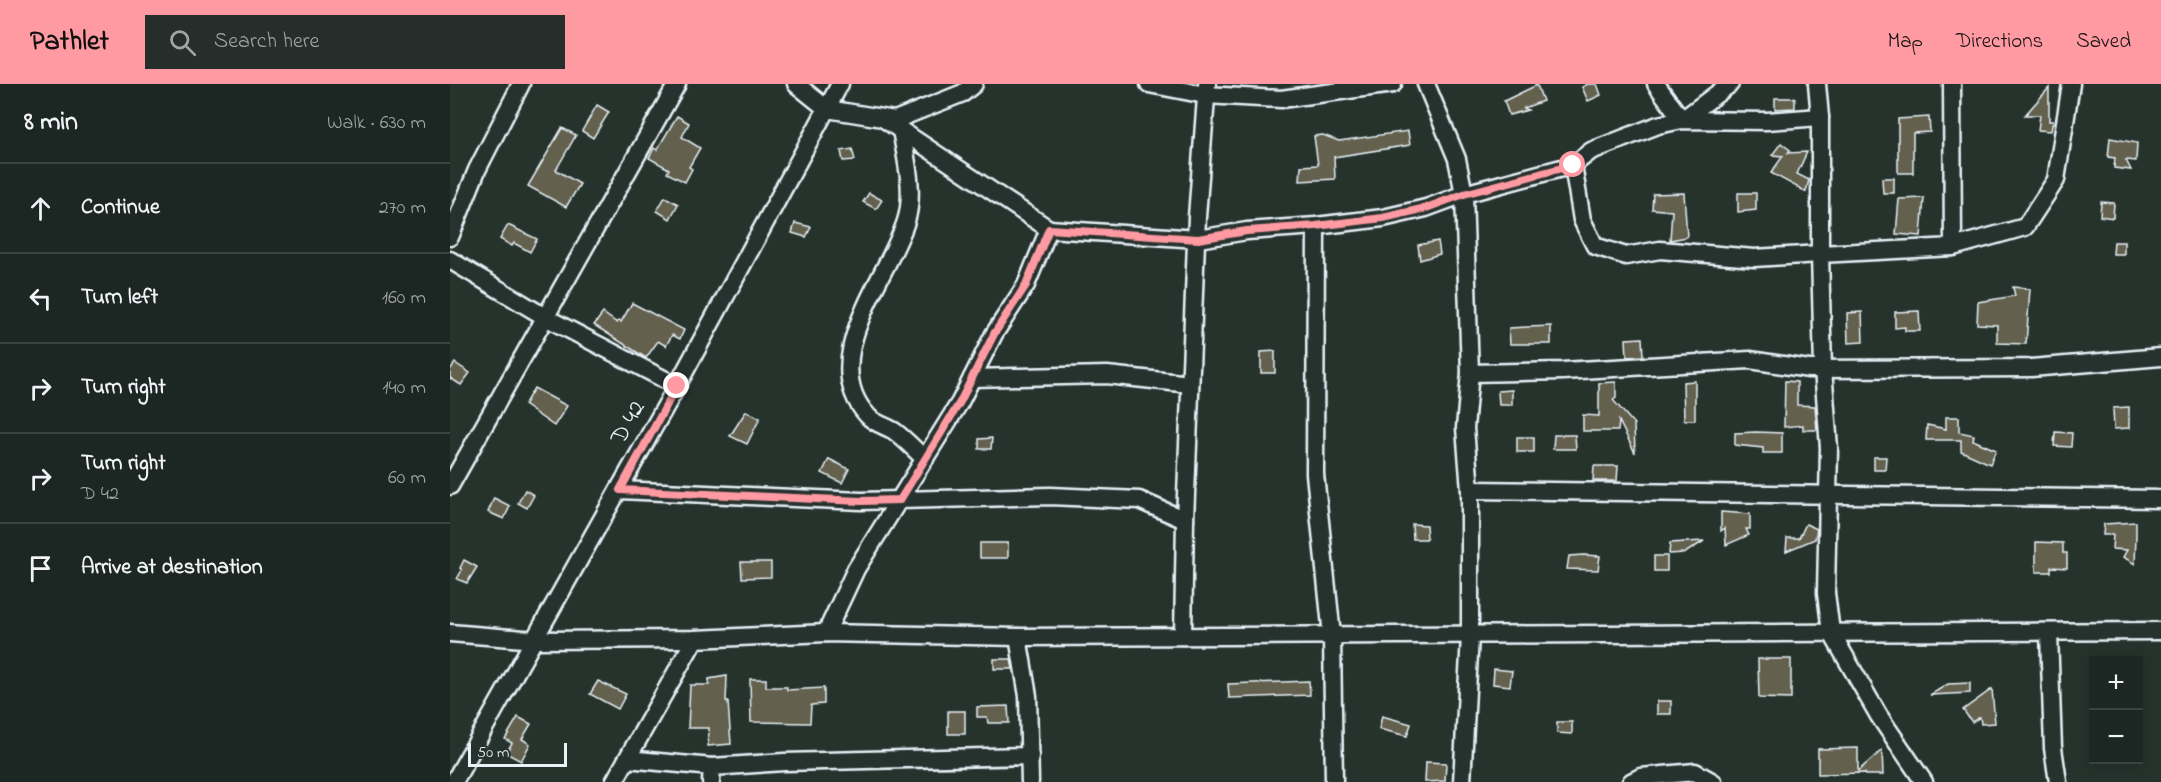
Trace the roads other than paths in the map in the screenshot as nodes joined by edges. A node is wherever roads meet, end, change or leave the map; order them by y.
1 (521, 84) edge
2 (677, 84) edge
3 (796, 84) edge
4 (840, 84) edge
5 (974, 84) edge
6 (1149, 84) edge
7 (1393, 84) edge
8 (1426, 84) edge
9 (1656, 84) edge
10 (1730, 84) edge
11 (1817, 84) edge
12 (1952, 84) edge
13 (2071, 84) edge
14 (1206, 90) edge
15 (827, 109) junction
16 (1820, 117) junction
17 (884, 119) junction
18 (1682, 120) junction
19 (901, 130) junction
20 (1573, 165) junction
21 (1464, 194) junction
22 (1316, 226) junction
23 (1049, 229) junction
24 (450, 237) edge
25 (1198, 239) junction
26 (1953, 247) junction
27 (1820, 254) junction
28 (450, 260) edge
29 (545, 317) junction
30 (2161, 357) edge
31 (1823, 369) junction
32 (1470, 373) junction
33 (972, 378) junction
34 (1190, 384) junction
35 (677, 386) junction
36 (925, 459) junction
37 (450, 486) edge
38 (620, 490) junction
39 (1470, 490) junction
40 (1828, 494) junction
41 (2161, 499) edge
42 (900, 500) junction
43 (1185, 520) junction
44 (2161, 631) edge
45 (1831, 632) junction
46 (450, 633) edge
47 (826, 633) junction
48 (2049, 634) junction
49 (1183, 636) junction
50 (1332, 636) junction
51 (1470, 636) junction
52 (1018, 637) junction
53 (695, 639) junction
54 (536, 640) junction
55 (1030, 756) junction
56 (627, 759) junction
57 (711, 775) edge
58 (1919, 780) edge
59 (454, 782) edge
60 (614, 782) edge
61 (1030, 782) edge
62 (1334, 782) edge
63 (1462, 782) edge
64 (1631, 782) edge
65 (1713, 782) edge
66 (2058, 782) edge

1 - 24 street
2 - 29 street
3 - 15 street
4 - 15 street, D 42 / D 42
5 - 17 street
6 - 14 street
7 - 14 street
8 - 21 street
9 - 18 street
10 - 18 street
11 - 16 street
12 - 26 street
13 - 26 street
14 - 25 street
15 - 17 street
15 - 35 street, D 42 / D 42
16 - 18 street
16 - 27 street
17 - 19 street
18 - 20 street
19 - 23 street
19 - 36 street
20 - 21 street
20 - 27 street
21 - 22 street
21 - 32 street
22 - 25 street
22 - 50 street
23 - 25 street
23 - 33 street
25 - 34 street
26 - 27 street
27 - 31 street
28 - 29 street
29 - 35 street
29 - 37 street
30 - 31 street
31 - 32 street
31 - 40 street
32 - 39 street
33 - 34 street
33 - 36 street
34 - 43 street
35 - 38 street, D 42 / D 42
36 - 42 street
38 - 42 street
38 - 54 street, D 42 / D 42
39 - 40 street
39 - 51 street
40 - 41 street
40 - 45 street
42 - 43 street
42 - 47 street
43 - 49 street
44 - 48 street
45 - 48 street
45 - 51 street
45 - 58 street
46 - 54 street
47 - 52 street
47 - 53 street
48 - 66 street
49 - 50 street
49 - 52 street
50 - 51 street
50 - 62 street
51 - 63 street
52 - 55 street
53 - 54 street
53 - 56 street
54 - 59 street, D 42 / D 42
55 - 57 street
55 - 61 street
56 - 57 street
56 - 60 street
64 - 65 street

